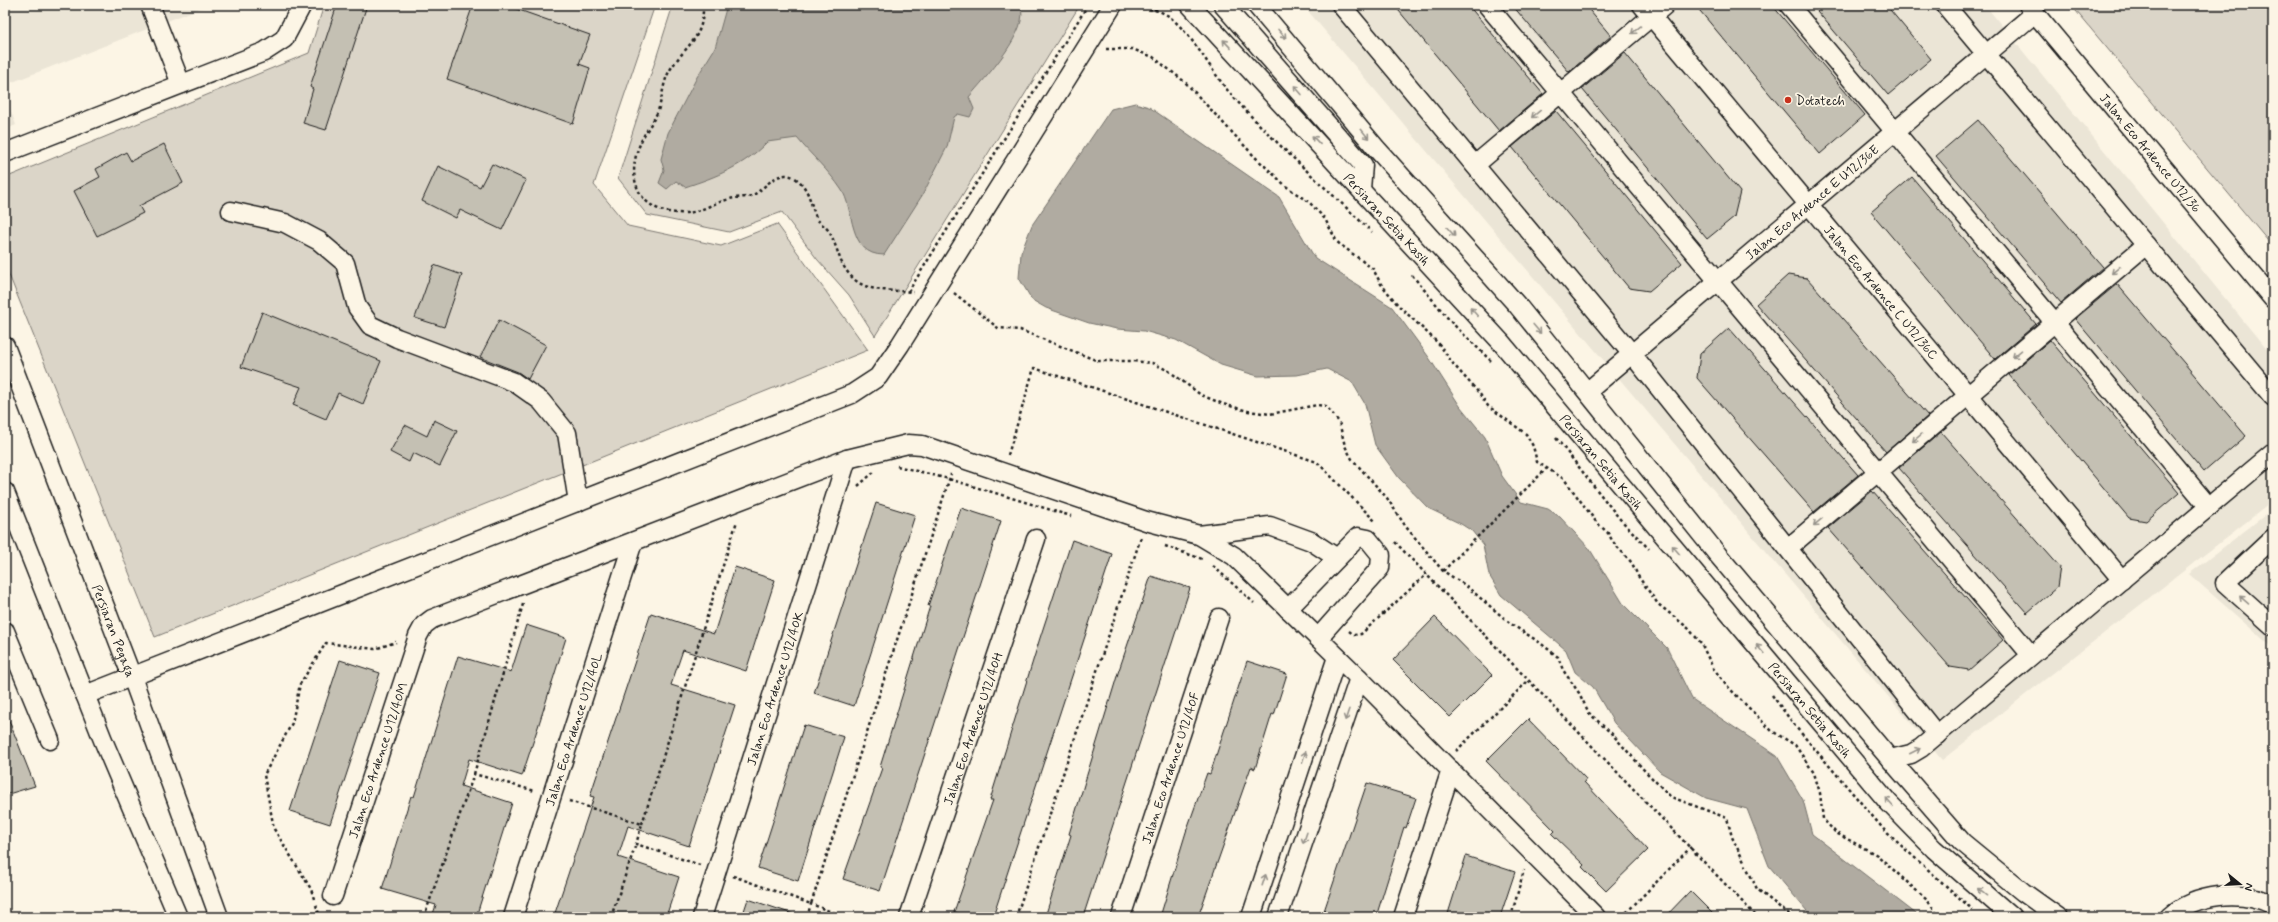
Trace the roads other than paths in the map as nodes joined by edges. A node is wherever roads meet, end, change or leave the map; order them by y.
1 (150, 5) edge
2 (302, 5) edge
3 (1190, 5) edge
4 (1223, 5) edge
5 (1256, 5) edge
6 (1341, 5) edge
7 (1487, 5) edge
8 (1665, 5) edge
9 (1788, 5) edge
10 (1945, 5) edge
11 (2032, 9) edge
12 (1119, 10) edge
13 (1647, 11) edge
14 (1986, 54) junction
15 (181, 84) junction
16 (1561, 93) junction
17 (1895, 132) junction
18 (5, 153) edge
19 (1475, 165) junction
20 (1361, 189) junction
21 (1809, 205) junction
22 (232, 211) dead end
23 (2146, 245) junction
24 (1718, 281) junction
25 (2273, 299) edge
26 (2054, 322) junction
27 (5, 346) edge
28 (1632, 354) junction
29 (1588, 392) junction
30 (1968, 395) junction
31 (2273, 397) edge
32 (2273, 453) edge
33 (848, 459) junction
34 (1878, 472) junction
35 (5, 492) edge
36 (578, 502) junction
37 (2209, 507) junction
38 (1199, 535) junction
39 (2273, 538) edge
40 (1036, 539) dead end
41 (633, 542) junction
42 (1788, 548) junction
43 (1337, 558) junction
44 (2122, 580) junction
45 (1288, 609) junction
46 (1219, 618) dead end
47 (2273, 626) edge
48 (5, 631) edge
49 (1318, 638) junction
50 (2031, 655) junction
51 (1337, 657) junction
52 (132, 677) junction
53 (1359, 678) junction
54 (85, 695) junction
55 (1937, 735) junction
56 (50, 740) dead end
57 (1890, 759) junction
58 (1447, 767) junction
59 (333, 896) dead end
60 (2273, 905) edge
61 (178, 917) edge
62 (219, 917) edge
63 (513, 917) edge
64 (702, 917) edge
65 (909, 917) edge
66 (1122, 917) edge
67 (1251, 917) edge
68 (1278, 917) edge
69 (1402, 917) edge
70 (1596, 917) edge
71 (2012, 917) edge
72 (2058, 917) edge
73 (2169, 917) edge

1 - 15 street
2 - 15 street
20 -> 3 street, Persiaran Setia Kasih
20 -> 4 street
5 -> 29 street
6 - 19 street
7 - 16 street
8 - 13 street
9 - 17 street
10 - 14 street
11 - 14 street, Jalan Eco Ardence E U12/36E
11 - 25 street, Jalan Eco Ardence U12/36
12 - 36 street
13 -> 16 street
13 - 21 street, Jalan Eco Ardence C U12/36C
14 - 17 street, Jalan Eco Ardence E U12/36E
14 - 23 street
15 - 18 street
16 -> 19 street
16 - 24 street
17 - 21 street, Jalan Eco Ardence E U12/36E
17 - 26 street
19 - 28 street
71 -> 20 street, Persiaran Setia Kasih
21 - 24 street, Jalan Eco Ardence E U12/36E
21 - 30 street, Jalan Eco Ardence C U12/36C
22 - 36 street
23 -> 26 street
23 - 31 street
24 - 28 street, Jalan Eco Ardence E U12/36E
24 - 34 street
26 -> 30 street
26 - 37 street
27 - 52 street, Persiaran Pegaga
28 - 29 street, Jalan Eco Ardence E U12/36E
28 - 42 street
29 - 57 street
30 -> 34 street
30 - 44 street, Jalan Eco Ardence C U12/36C
32 - 37 street
33 - 38 street
33 - 41 street
33 - 64 street, Jalan Eco Ardence U12/40K
34 -> 42 street
34 - 50 street
35 - 54 street
36 - 52 street
37 - 44 street
38 - 43 street
38 - 45 street
47 -> 39 street
40 - 65 street, Jalan Eco Ardence U12/40H
41 - 59 street, Jalan Eco Ardence U12/40M
41 - 63 street, Jalan Eco Ardence U12/40L
42 - 55 street
43 - 45 street
43 - 49 street
44 - 50 street
45 - 49 street
46 - 66 street, Jalan Eco Ardence U12/40F
48 - 56 street
49 - 51 street
50 - 55 street
51 - 53 street
67 -> 51 street
52 - 54 street
52 - 62 street, Persiaran Pegaga
53 - 58 street
53 -> 68 street
54 - 61 street
57 -> 55 street
57 - 72 street
58 - 69 street
58 - 70 street
60 - 73 street

